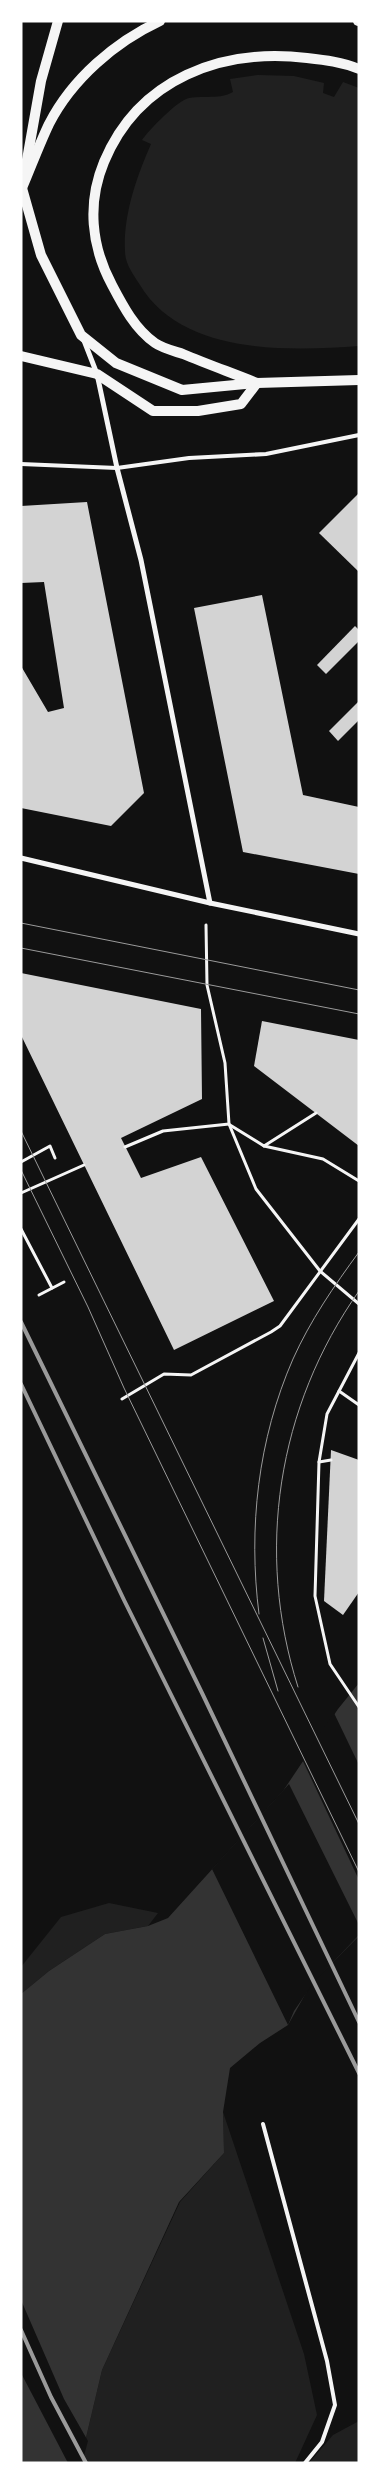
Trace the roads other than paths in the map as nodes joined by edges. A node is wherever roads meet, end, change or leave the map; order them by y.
1 (58, 21) edge
2 (160, 21) edge
3 (359, 69) edge
4 (22, 189) edge
5 (81, 335) junction
6 (21, 356) edge
7 (97, 374) junction
8 (359, 380) edge
9 (257, 383) junction
10 (359, 435) edge
11 (21, 464) edge
12 (117, 468) junction
13 (21, 858) edge
14 (210, 903) junction
15 (359, 934) edge
16 (263, 2124) dead end
17 (306, 2463) edge

1 - 4 main road
2 - 4 main road
3 - 9 main road
4 - 5 main road
5 - 7 street
5 - 9 main road
6 - 7 main road
7 - 9 main road
7 - 12 street
8 - 9 main road
10 - 12 lane
11 - 12 lane
12 - 14 street
13 - 14 street
14 - 15 street
16 - 17 lane

